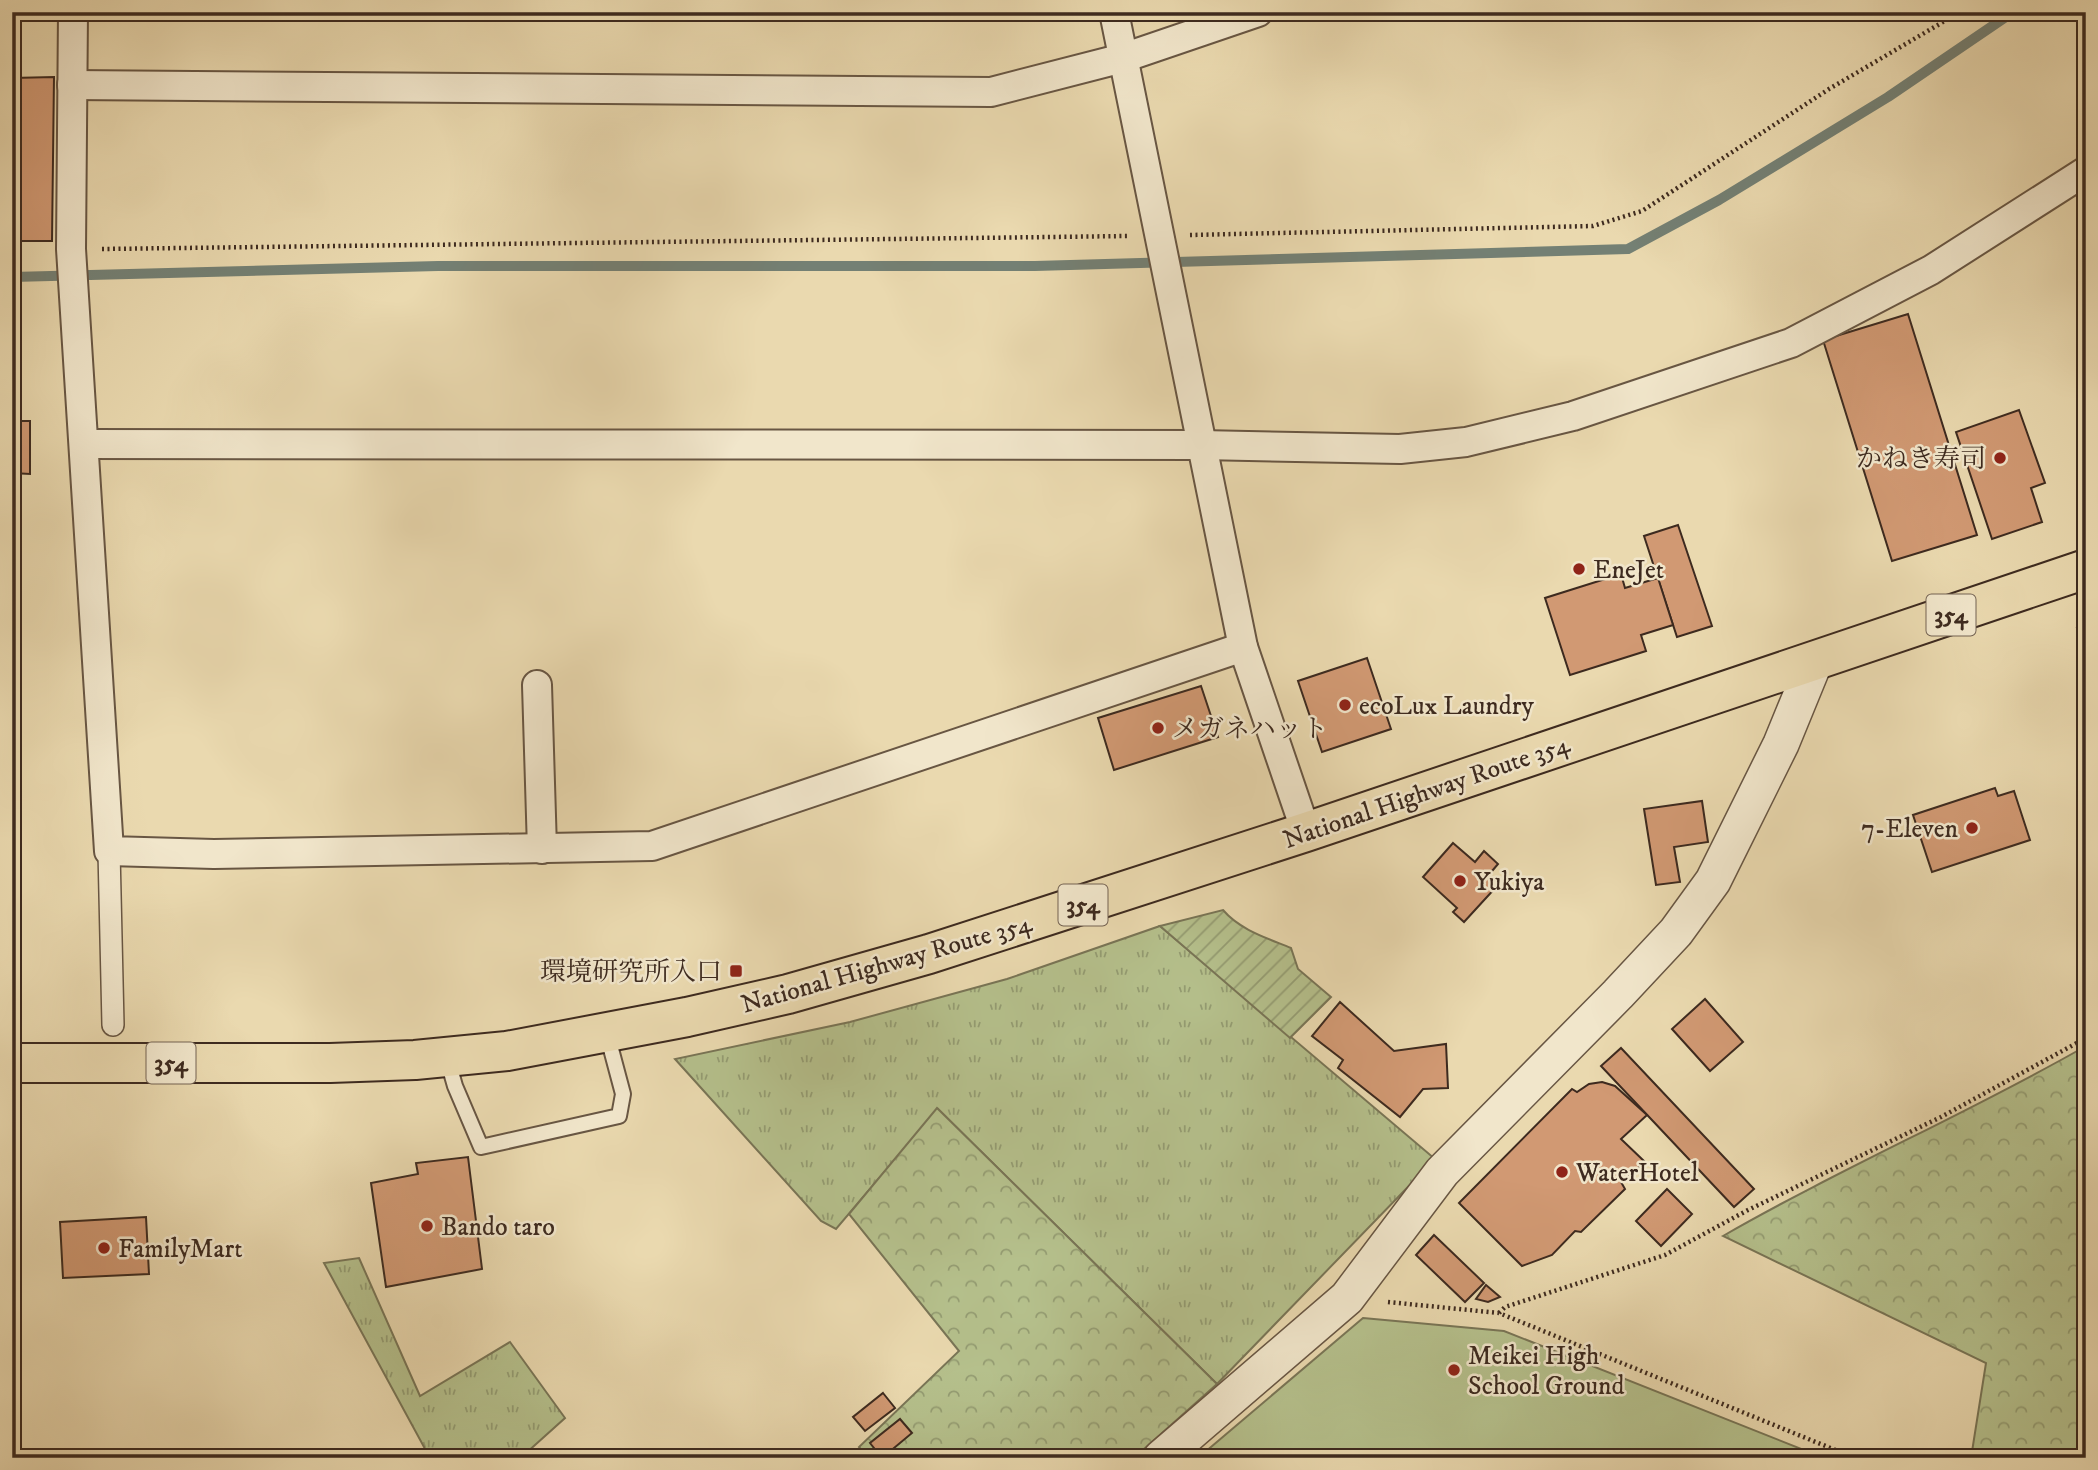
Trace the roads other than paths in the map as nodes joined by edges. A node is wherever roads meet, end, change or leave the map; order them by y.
1 (73, 12) edge
2 (1114, 12) edge
3 (1258, 12) edge
4 (1123, 58) junction
5 (72, 85) junction
6 (2086, 171) edge
7 (84, 444) junction
8 (1201, 445) junction
9 (2086, 569) edge
10 (1242, 647) junction
11 (1815, 661) junction
12 (537, 685) dead end
13 (1306, 832) junction
14 (542, 849) junction
15 (109, 851) junction
16 (113, 1024) dead end
17 (607, 1032) junction
18 (446, 1057) junction
19 (12, 1063) edge
20 (1161, 1458) edge

1 - 5 street
2 - 4 street
3 - 4 street
4 - 5 street
4 - 8 street
5 - 7 street
6 - 8 street
7 - 8 street
7 - 15 street
8 - 10 street
9 - 11 highway, National Highway Route 354 / 354
10 - 13 street
10 - 14 street
11 - 13 highway, National Highway Route 354 / 354
11 - 20 street
12 - 14 street
13 - 17 highway, National Highway Route 354 / 354
14 - 15 street
15 - 16 street
17 - 18 highway, National Highway Route 354 / 354
17 - 18 lane
18 - 19 highway, National Highway Route 354 / 354

